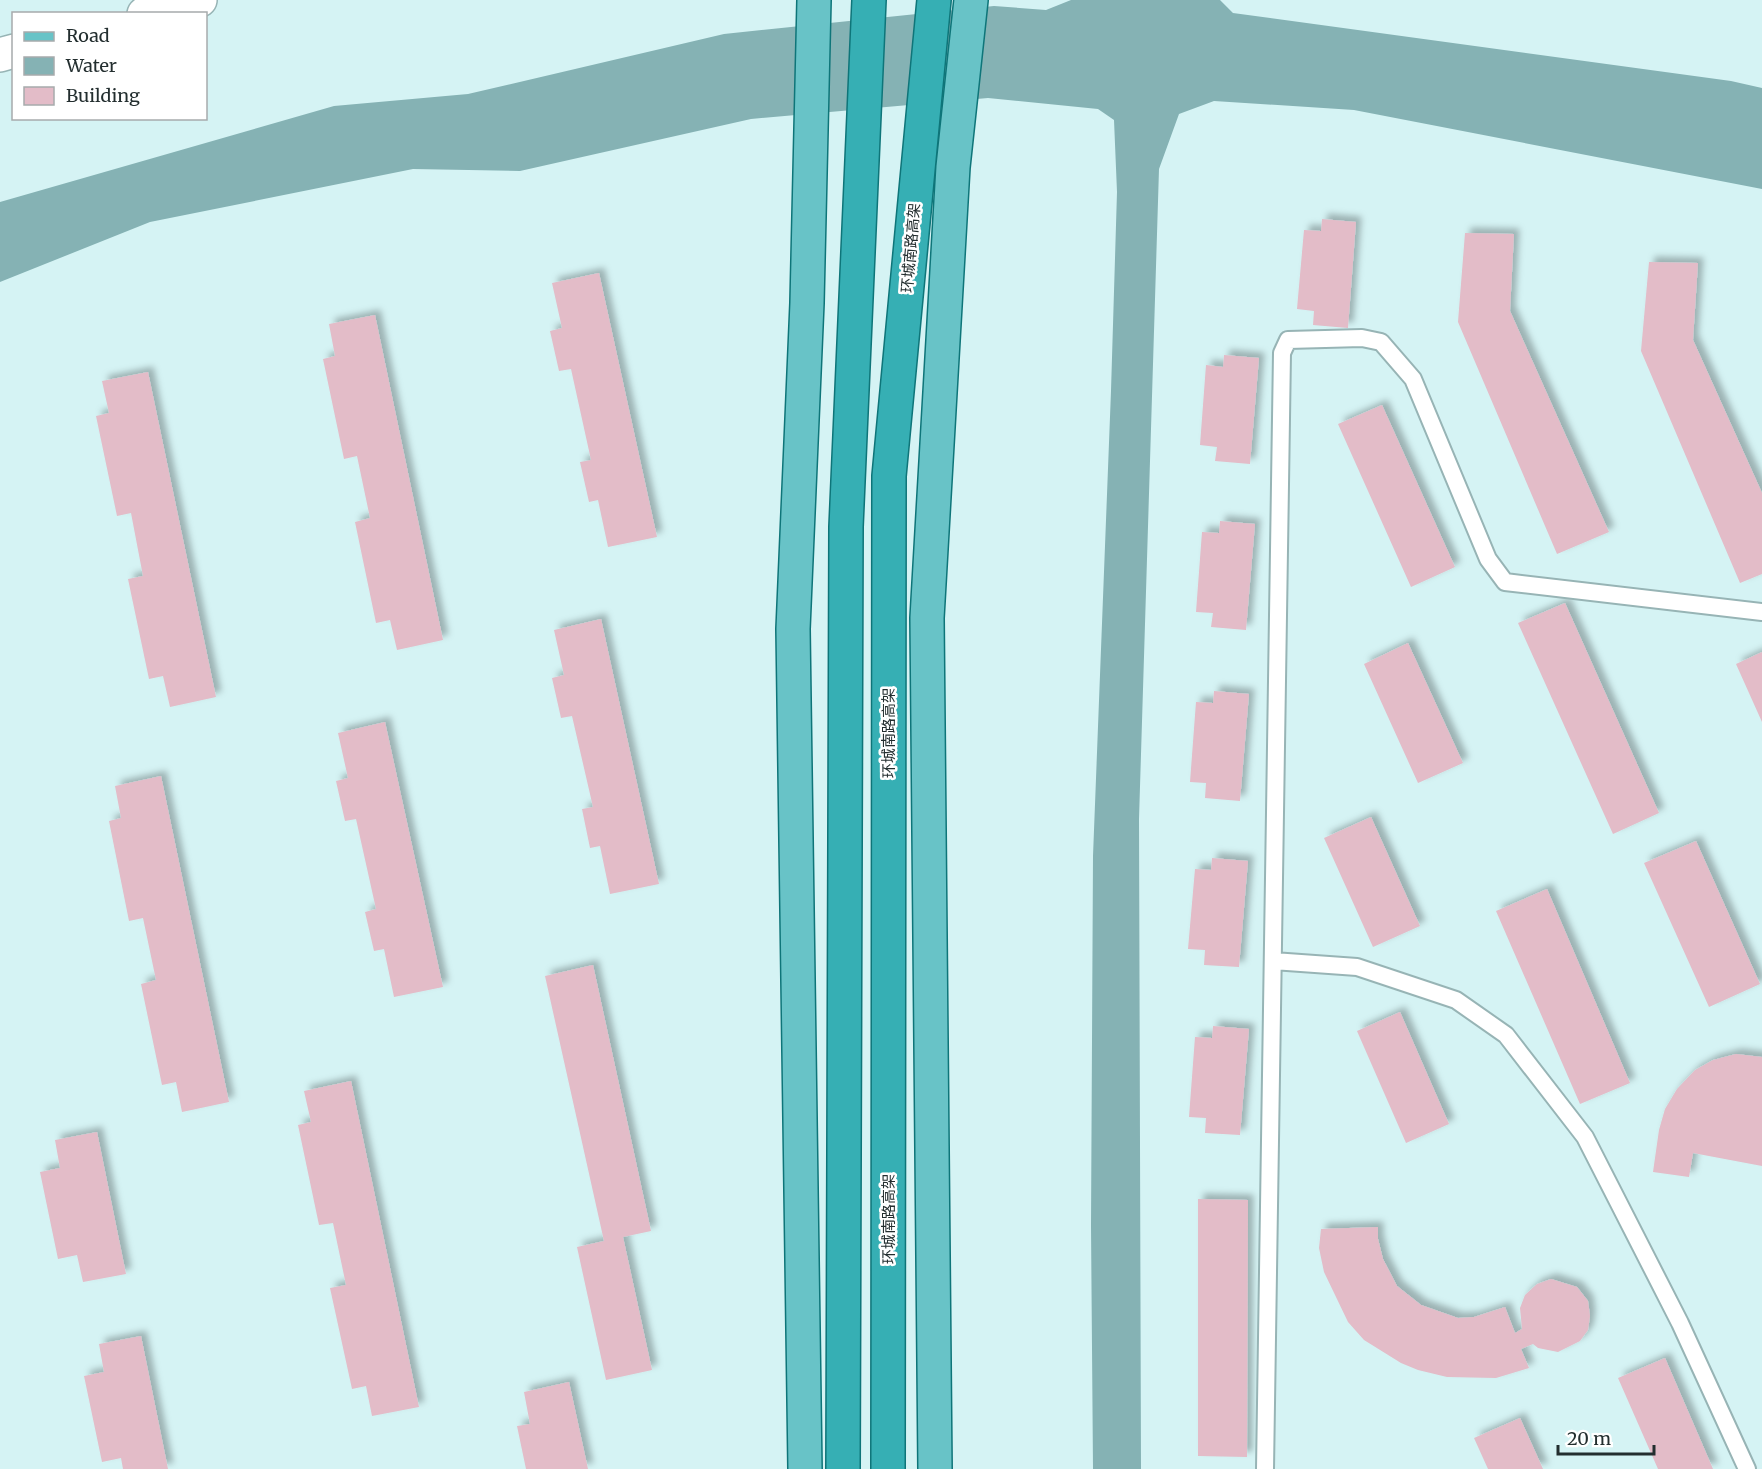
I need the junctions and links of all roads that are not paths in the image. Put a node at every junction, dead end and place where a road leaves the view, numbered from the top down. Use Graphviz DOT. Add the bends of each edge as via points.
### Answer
graph roads {
  1 [pos="200,0"];
  2 [pos="814,0"];
  3 [pos="869,0"];
  4 [pos="934,0"];
  5 [pos="971,0"];
  6 [pos="152,12"];
  7 [pos="1762,612"];
  8 [pos="1273,961"];
  9 [pos="805,1469"];
  10 [pos="843,1469"];
  11 [pos="888,1469"];
  12 [pos="935,1469"];
  13 [pos="1265,1469"];
  14 [pos="1747,1469"];
  1 -- 6 [label="main road"];
  2 -- 9 [label="main road" via="807,303 793,629"];
  3 -- 10 [label="highway" via="846,527"];
  4 -- 11 [label="highway, 环城南路高架" via="890,476"];
  5 -- 12 [label="main road" via="953,167 927,618"];
  7 -- 8 [label="lane" via="1505,582 1488,560 1413,379 1381,342 1362,338 1288,340 1282,352"];
  8 -- 13 [label="lane"];
  8 -- 14 [label="lane" via="1357,967 1456,1000 1506,1035 1585,1137 1680,1323"];
}
